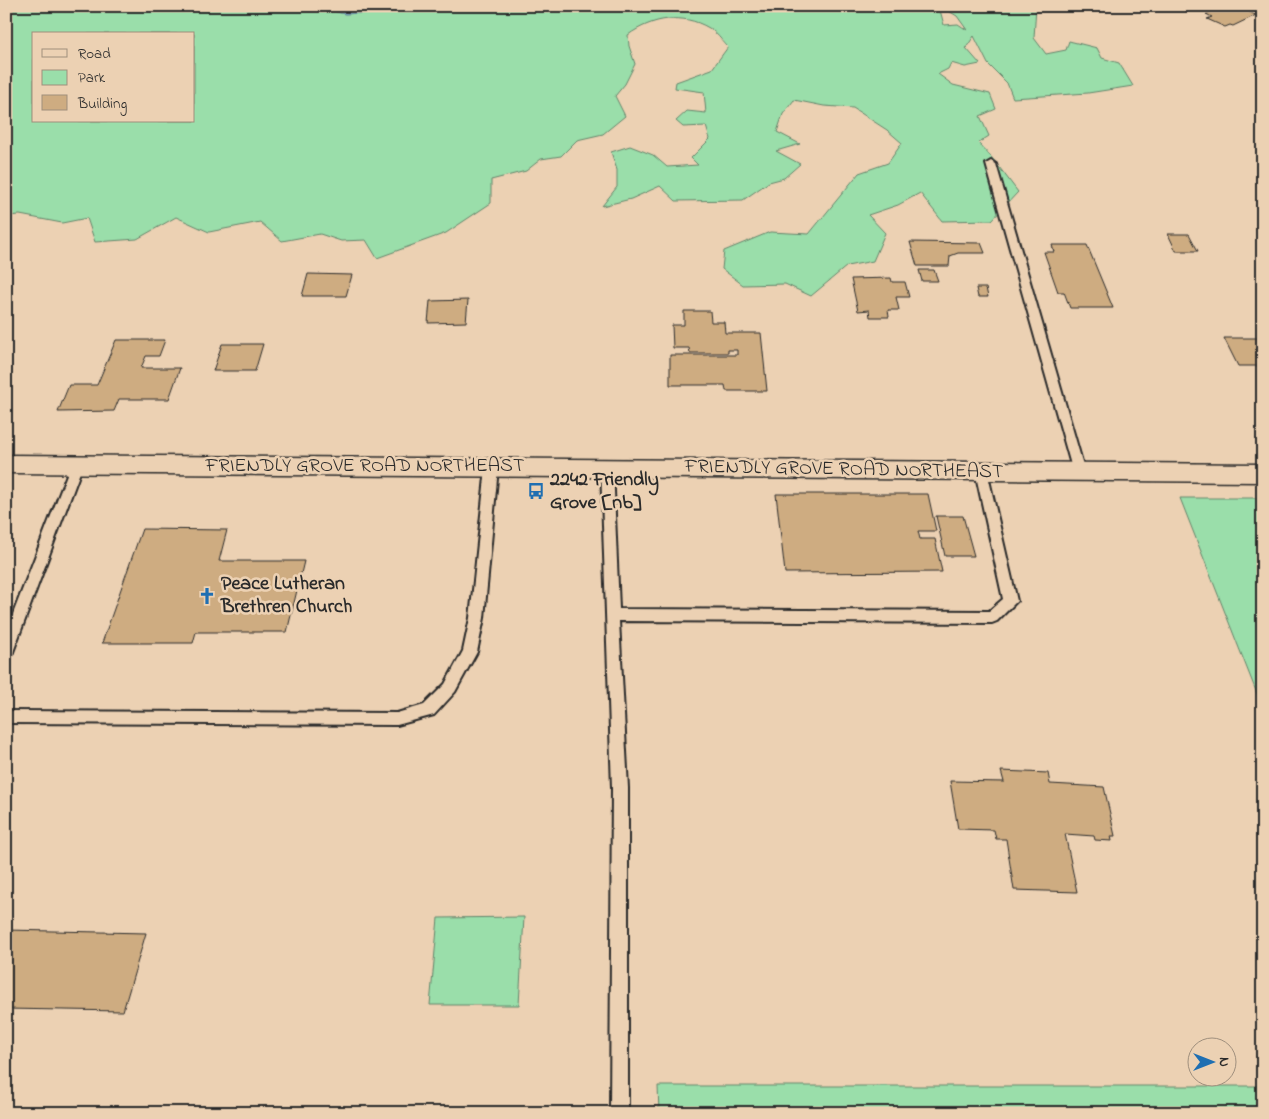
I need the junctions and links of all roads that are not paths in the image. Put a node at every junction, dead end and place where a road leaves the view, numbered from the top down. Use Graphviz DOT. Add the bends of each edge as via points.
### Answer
graph roads {
  1 [pos="991,164"];
  2 [pos="6,464"];
  3 [pos="77,464"];
  4 [pos="607,467"];
  5 [pos="492,468"];
  6 [pos="981,471"];
  7 [pos="1079,472"];
  8 [pos="1263,473"];
  9 [pos="612,615"];
  10 [pos="6,652"];
  11 [pos="6,717"];
  12 [pos="619,1113"];
  1 -- 7 [label="lane"];
  2 -- 3 [label="street, FRIENDLY GROVE ROAD NORTHEAST"];
  3 -- 5 [label="street, FRIENDLY GROVE ROAD NORTHEAST"];
  3 -- 10 [label="lane"];
  4 -- 5 [label="street, FRIENDLY GROVE ROAD NORTHEAST"];
  4 -- 6 [label="street, FRIENDLY GROVE ROAD NORTHEAST"];
  4 -- 9 [label="lane"];
  5 -- 11 [label="lane" via="470,652 450,688 429,710 398,719"];
  6 -- 7 [label="street, FRIENDLY GROVE ROAD NORTHEAST"];
  6 -- 9 [label="lane" via="1010,601 992,617"];
  7 -- 8 [label="street, FRIENDLY GROVE ROAD NORTHEAST"];
  9 -- 12 [label="lane" via="620,788"];
}
